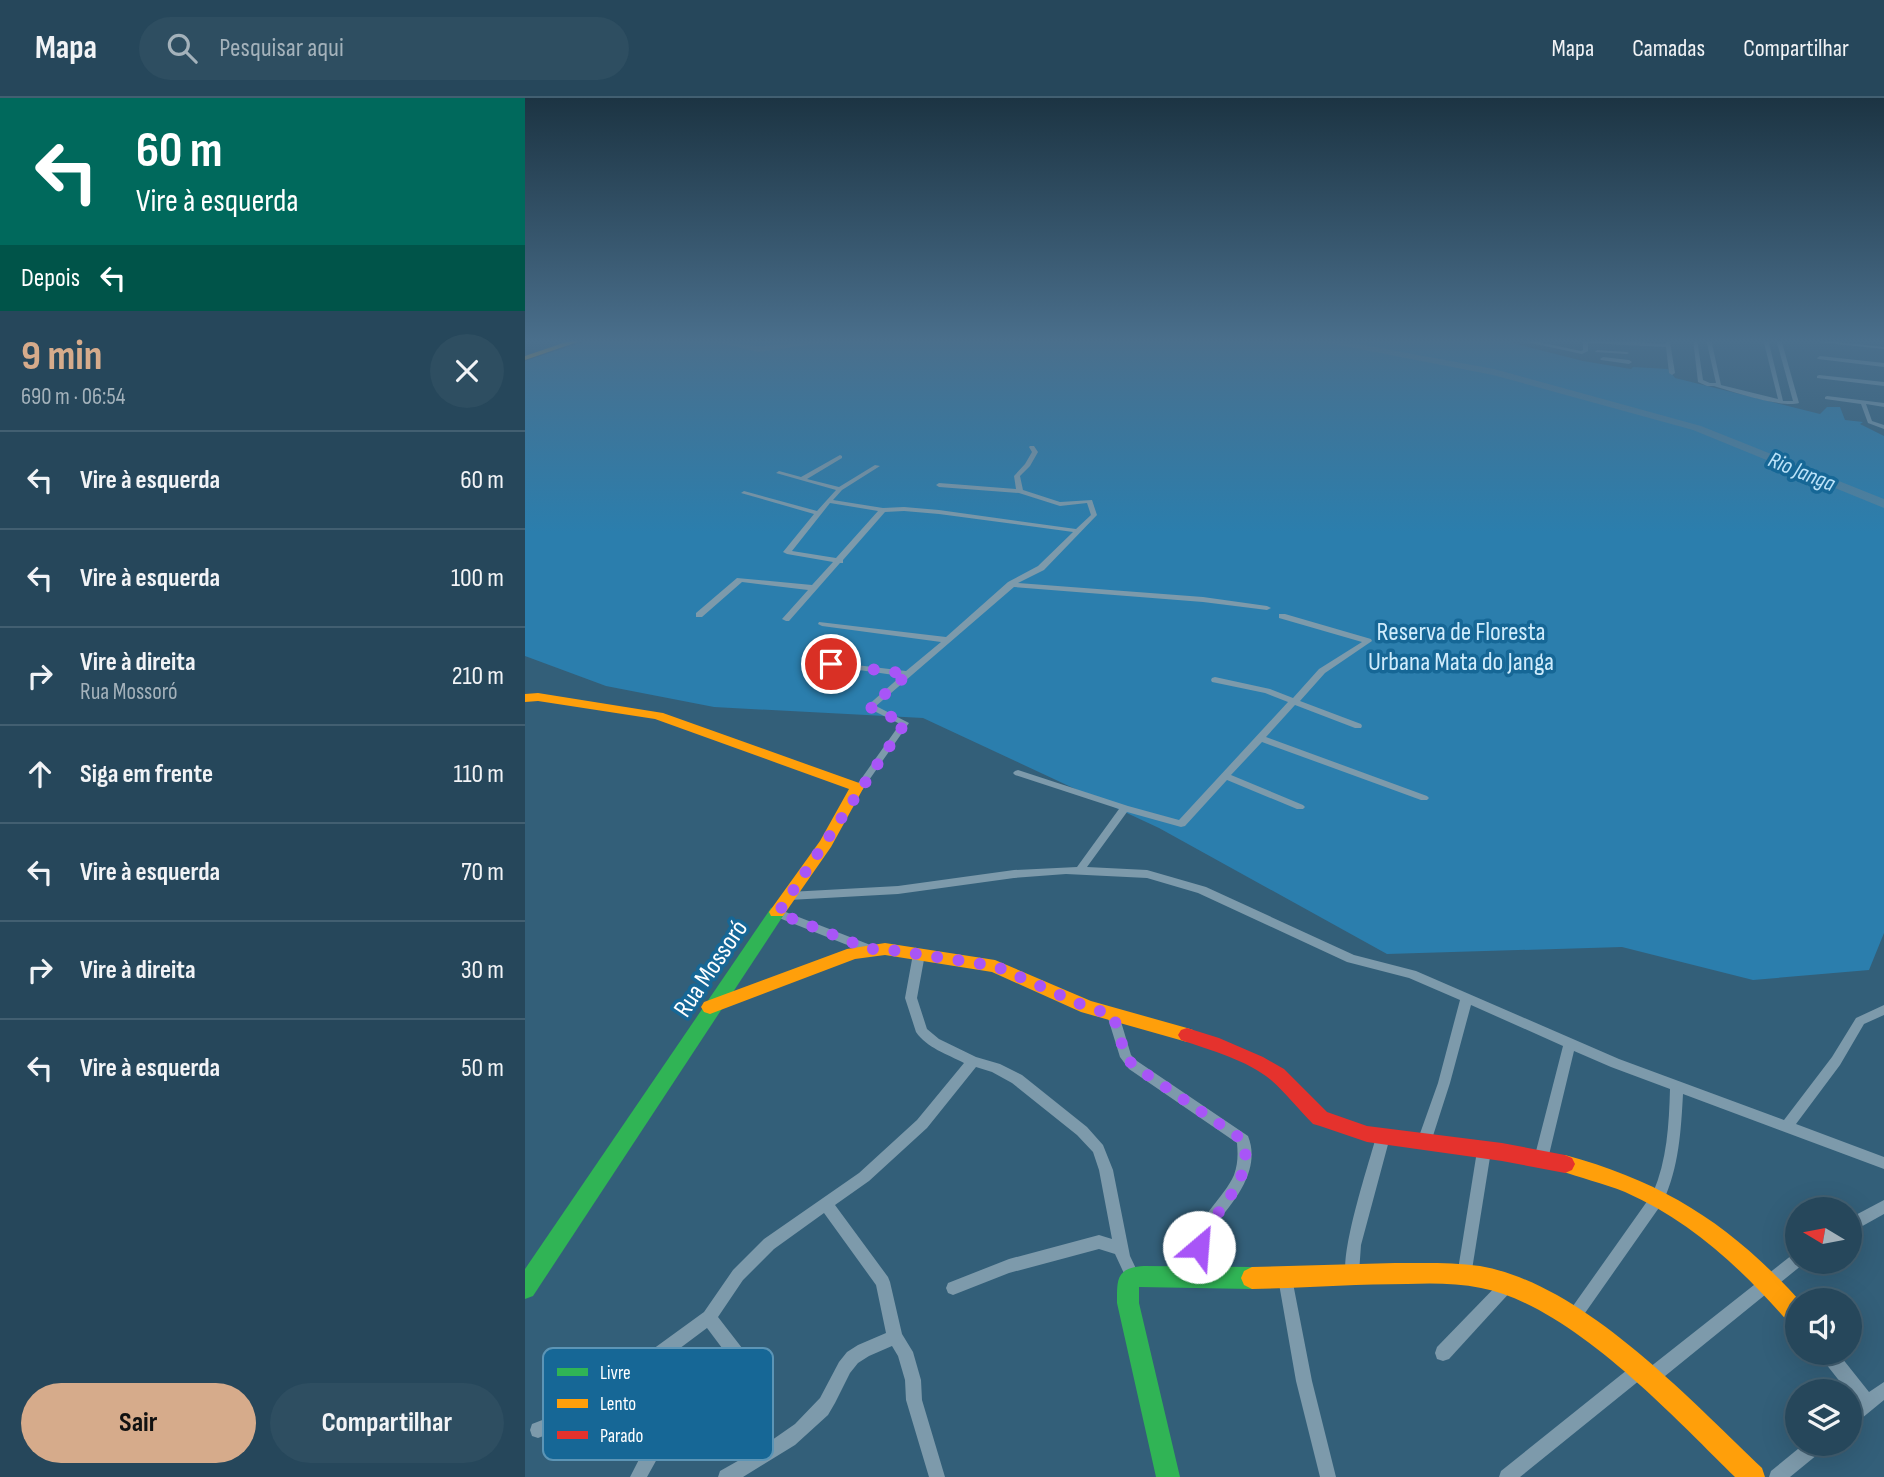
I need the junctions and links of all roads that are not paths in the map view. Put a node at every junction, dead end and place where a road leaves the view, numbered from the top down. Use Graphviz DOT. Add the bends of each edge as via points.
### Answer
graph roads {
  1 [pos="1863,403"];
  2 [pos="1884,427"];
  3 [pos="1032,447"];
  4 [pos="840,457"];
  5 [pos="877,466"];
  6 [pos="779,473"];
  7 [pos="802,479"];
  8 [pos="939,485"];
  9 [pos="840,489"];
  10 [pos="1020,491"];
  11 [pos="744,493"];
  12 [pos="828,501"];
  13 [pos="883,510"];
  14 [pos="818,513"];
  15 [pos="1078,531"];
  16 [pos="840,561"];
  17 [pos="1011,584"];
  18 [pos="815,589"];
  19 [pos="1267,608"];
  20 [pos="699,615"];
  21 [pos="1282,616"];
  22 [pos="786,619"];
  23 [pos="822,624"];
  24 [pos="947,640"];
  25 [pos="831,664"];
  26 [pos="908,674"];
  27 [pos="1215,680"];
  28 [pos="525,698"];
  29 [pos="1295,701"];
  30 [pos="1357,726"];
  31 [pos="1261,738"];
  32 [pos="1018,773"];
  33 [pos="1225,776"];
  34 [pos="857,791"];
  35 [pos="1424,798"];
  36 [pos="1300,807"];
  37 [pos="1125,808"];
  38 [pos="1080,870"];
  39 [pos="789,896"];
  40 [pos="778,913"];
  41 [pos="869,949"];
  42 [pos="919,954"];
  43 [pos="1467,997"];
  44 [pos="711,1007"];
  45 [pos="1884,1010"];
  46 [pos="1113,1015"];
  47 [pos="1570,1042"];
  48 [pos="973,1061"];
  49 [pos="1677,1086"];
  50 [pos="1787,1126"];
  51 [pos="1383,1137"];
  52 [pos="1425,1142"];
  53 [pos="1484,1151"];
  54 [pos="1541,1159"];
  55 [pos="1884,1163"];
  56 [pos="1658,1197"];
  57 [pos="827,1206"];
  58 [pos="1884,1206"];
  59 [pos="1862,1219"];
  60 [pos="1121,1249"];
  61 [pos="1785,1269"];
  62 [pos="1352,1273"];
  63 [pos="1464,1276"];
  64 [pos="1133,1277"];
  65 [pos="1221,1277"];
  66 [pos="1285,1278"];
  67 [pos="1769,1280"];
  68 [pos="1508,1284"];
  69 [pos="525,1288"];
  70 [pos="953,1288"];
  71 [pos="1785,1300"];
  72 [pos="709,1317"];
  73 [pos="1573,1318"];
  74 [pos="895,1337"];
  75 [pos="667,1348"];
  76 [pos="732,1348"];
  77 [pos="1443,1353"];
  78 [pos="1838,1365"];
  79 [pos="1643,1376"];
  80 [pos="1884,1390"];
  81 [pos="1867,1402"];
  82 [pos="1862,1406"];
  83 [pos="543,1429"];
  84 [pos="538,1430"];
  85 [pos="773,1450"];
  86 [pos="1802,1456"];
  87 [pos="647,1460"];
  88 [pos="759,1460"];
  89 [pos="638,1477"];
  90 [pos="726,1477"];
  91 [pos="937,1477"];
  92 [pos="1168,1477"];
  93 [pos="1328,1477"];
  94 [pos="1507,1477"];
  95 [pos="1753,1477"];
  96 [pos="1777,1477"];
  1 -- 2 [label="street" via="1870,422"];
  3 -- 10 [label="street" via="1035,452 1017,476"];
  4 -- 7 [label="street"];
  5 -- 9 [label="street"];
  6 -- 7 [label="street"];
  7 -- 9 [label="street"];
  8 -- 10 [label="street"];
  9 -- 12 [label="street"];
  10 -- 15 [label="street" via="1060,504 1090,501 1094,515"];
  11 -- 14 [label="street"];
  12 -- 13 [label="street"];
  12 -- 14 [label="street"];
  13 -- 15 [label="street" via="939,512"];
  13 -- 16 [label="street"];
  14 -- 16 [label="street" via="786,552"];
  15 -- 17 [label="street" via="1041,568"];
  16 -- 18 [label="street"];
  17 -- 19 [label="street" via="1074,593 1176,595"];
  17 -- 24 [label="street"];
  18 -- 20 [label="street" via="740,580"];
  18 -- 22 [label="street"];
  21 -- 29 [label="street" via="1367,641 1322,671"];
  23 -- 24 [label="street"];
  24 -- 26 [label="street"];
  25 -- 26 [label="street"];
  26 -- 34 [label="street" via="870,707 905,723"];
  27 -- 29 [label="street"];
  28 -- 34 [label="street" via="658,716 849,783"];
  29 -- 30 [label="street"];
  29 -- 31 [label="street"];
  31 -- 33 [label="street"];
  31 -- 35 [label="street"];
  32 -- 37 [label="street"];
  33 -- 36 [label="street"];
  33 -- 37 [label="street" via="1181,824"];
  34 -- 39 [label="street, Rua Mossoró"];
  37 -- 38 [label="street"];
  38 -- 39 [label="street" via="898,890"];
  38 -- 43 [label="street" via="1147,874 1175,881 1351,959 1412,974"];
  39 -- 40 [label="street, Rua Mossoró"];
  40 -- 41 [label="street"];
  40 -- 44 [label="street, Rua Mossoró"];
  41 -- 42 [label="street"];
  41 -- 44 [label="street"];
  42 -- 46 [label="street" via="995,966"];
  42 -- 48 [label="street" via="911,998 922,1032"];
  43 -- 47 [label="street"];
  43 -- 52 [label="street"];
  44 -- 69 [label="street, Rua Mossoró"];
  45 -- 50 [label="street" via="1860,1021"];
  46 -- 51 [label="street" via="1237,1053 1277,1074 1320,1118"];
  46 -- 65 [label="street" via="1126,1057 1133,1065 1243,1140 1247,1165 1199,1247 1203,1262"];
  47 -- 49 [label="street"];
  47 -- 54 [label="street"];
  48 -- 57 [label="street" via="922,1124"];
  48 -- 60 [label="street" via="1017,1079 1098,1149"];
  49 -- 50 [label="street"];
  49 -- 56 [label="street" via="1674,1143"];
  50 -- 55 [label="street"];
  51 -- 52 [label="street"];
  51 -- 62 [label="street" via="1354,1245"];
  52 -- 53 [label="street"];
  53 -- 54 [label="street"];
  53 -- 63 [label="street"];
  54 -- 56 [label="street" via="1597,1172"];
  56 -- 67 [label="street" via="1705,1226"];
  56 -- 73 [label="street"];
  57 -- 72 [label="street" via="769,1244 738,1275"];
  57 -- 74 [label="street" via="883,1282"];
  58 -- 59 [label="street"];
  60 -- 64 [label="street"];
  60 -- 70 [label="street" via="1100,1242 1009,1266"];
  61 -- 67 [label="street"];
  62 -- 63 [label="street"];
  62 -- 66 [label="street"];
  63 -- 68 [label="street"];
  64 -- 65 [label="street"];
  64 -- 92 [label="street" via="1128,1282 1128,1303"];
  65 -- 66 [label="street"];
  66 -- 93 [label="street"];
  67 -- 71 [label="street"];
  67 -- 79 [label="street"];
  68 -- 73 [label="street"];
  68 -- 77 [label="street"];
  72 -- 75 [label="street"];
  72 -- 76 [label="street"];
  73 -- 79 [label="street"];
  74 -- 85 [label="street" via="847,1363 823,1408"];
  74 -- 91 [label="street" via="905,1352"];
  78 -- 81 [label="street"];
  79 -- 94 [label="street"];
  79 -- 95 [label="street"];
  80 -- 81 [label="street"];
  81 -- 82 [label="street"];
  83 -- 84 [label="street"];
  86 -- 96 [label="street"];
  87 -- 89 [label="street"];
  88 -- 90 [label="street"];
}
